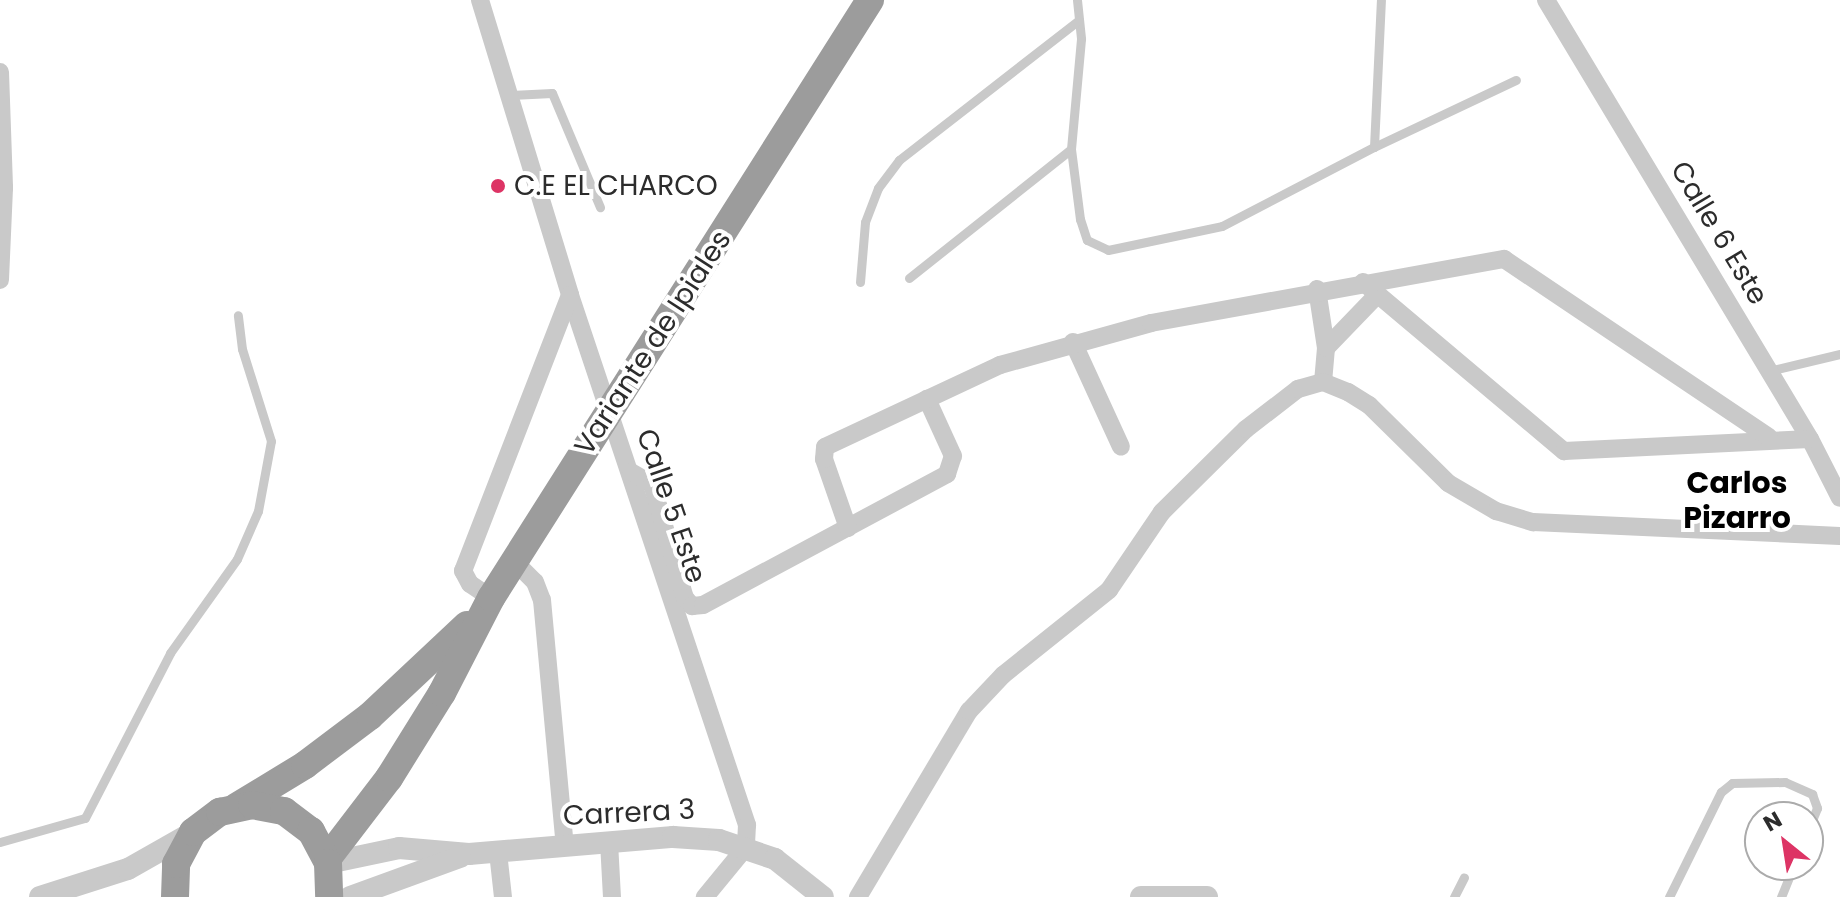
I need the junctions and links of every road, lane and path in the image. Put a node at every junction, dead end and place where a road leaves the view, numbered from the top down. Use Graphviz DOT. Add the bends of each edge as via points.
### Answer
graph roads {
  1 [pos="870,0"];
  2 [pos="1077,0"];
  3 [pos="1381,0"];
  4 [pos="1546,0"];
  5 [pos="484,1"];
  6 [pos="1079,20"];
  7 [pos="0,72"];
  8 [pos="1516,80"];
  9 [pos="511,95"];
  10 [pos="1374,147"];
  11 [pos="1071,149"];
  12 [pos="2,188"];
  13 [pos="600,207"];
  14 [pos="909,278"];
  15 [pos="0,280"];
  16 [pos="860,282"];
  17 [pos="1370,288"];
  18 [pos="1317,289"];
  19 [pos="570,295"];
  20 [pos="238,315"];
  21 [pos="1073,342"];
  22 [pos="1326,348"];
  23 [pos="1840,354"];
  24 [pos="1769,371"];
  25 [pos="1323,382"];
  26 [pos="927,399"];
  27 [pos="609,411"];
  28 [pos="1769,437"];
  29 [pos="1810,439"];
  30 [pos="1121,447"];
  31 [pos="631,472"];
  32 [pos="1840,498"];
  33 [pos="848,528"];
  34 [pos="1840,536"];
  35 [pos="515,562"];
  36 [pos="489,601"];
  37 [pos="1814,801"];
  38 [pos="236,807"];
  39 [pos="193,832"];
  40 [pos="0,842"];
  41 [pos="609,842"];
  42 [pos="565,846"];
  43 [pos="746,847"];
  44 [pos="498,852"];
  45 [pos="469,854"];
  46 [pos="328,861"];
  47 [pos="1464,877"];
  48 [pos="390,890"];
  49 [pos="40,897"];
  50 [pos="175,897"];
  51 [pos="329,897"];
  52 [pos="350,897"];
  53 [pos="503,897"];
  54 [pos="612,897"];
  55 [pos="705,897"];
  56 [pos="823,897"];
  57 [pos="858,897"];
  58 [pos="1141,897"];
  59 [pos="1207,897"];
  60 [pos="1454,897"];
  61 [pos="1669,897"];
  1 -- 27 [label="highway, Variante de Ipiales"];
  2 -- 6 [label="lane"];
  3 -- 10 [label="lane"];
  4 -- 24 [label="street, Calle 6 Este"];
  5 -- 9 [label="street, Calle 5 Este"];
  6 -- 11 [label="lane"];
  6 -- 16 [label="lane" via="899,160 878,188 865,222"];
  7 -- 12 [label="street"];
  8 -- 10 [label="lane"];
  9 -- 13 [label="lane" via="552,93"];
  9 -- 19 [label="street, Calle 5 Este"];
  10 -- 11 [label="lane" via="1222,226 1108,250 1087,240"];
  11 -- 14 [label="lane"];
  12 -- 15 [label="street"];
  17 -- 18 [label="street"];
  17 -- 22 [label="street"];
  17 -- 28 [label="street" via="1504,259"];
  17 -- 28 [label="street" via="1564,451 1580,454"];
  18 -- 21 [label="street"];
  18 -- 22 [label="street"];
  19 -- 27 [label="street, Calle 5 Este"];
  19 -- 36 [label="street" via="463,571"];
  20 -- 40 [label="lane" via="242,349 271,441 258,511 237,559 170,653 85,818"];
  21 -- 26 [label="street" via="1000,365"];
  21 -- 30 [label="street"];
  22 -- 25 [label="street"];
  23 -- 24 [label="lane"];
  24 -- 29 [label="street, Calle 6 Este"];
  25 -- 34 [label="street" via="1369,405 1448,483 1496,511 1564,525"];
  25 -- 57 [label="street" via="1298,389 1246,429 1162,512 1109,590 1003,675 969,711"];
  26 -- 33 [label="street" via="953,456 947,474"];
  26 -- 33 [label="street" via="825,447 824,459"];
  27 -- 31 [label="street, Calle 5 Este"];
  27 -- 35 [label="highway, Variante de Ipiales"];
  28 -- 29 [label="street"];
  29 -- 32 [label="street, Calle 6 Este"];
  31 -- 33 [label="street" via="648,478 655,490 685,598 692,606"];
  31 -- 43 [label="street, Calle 5 Este" via="747,825"];
  35 -- 36 [label="highway, Variante de Ipiales"];
  35 -- 42 [label="street" via="535,582 542,600"];
  36 -- 38 [label="highway, Variante de Ipiales" via="370,716 305,765"];
  36 -- 46 [label="highway, Variante de Ipiales" via="442,693"];
  37 -- 61 [label="lane" via="1812,794 1785,782 1732,783 1721,792"];
  38 -- 39 [label="highway, Variante de Ipiales"];
  38 -- 46 [label="highway" via="284,811 311,831"];
  39 -- 49 [label="street" via="128,869"];
  39 -- 50 [label="highway" via="176,864"];
  41 -- 42 [label="street, Carrera 3"];
  41 -- 43 [label="street, Carrera 3" via="673,837"];
  41 -- 54 [label="street"];
  42 -- 44 [label="street, Carrera 3"];
  43 -- 55 [label="street"];
  43 -- 56 [label="street, Carrera 3" via="775,859"];
  44 -- 45 [label="street, Carrera 3"];
  44 -- 53 [label="street"];
  45 -- 46 [label="street, Carrera 3" via="399,848"];
  45 -- 48 [label="street, Carrera 3"];
  46 -- 51 [label="highway"];
  47 -- 60 [label="lane"];
  48 -- 52 [label="street, Carrera 3"];
  58 -- 59 [label="street"];
}
